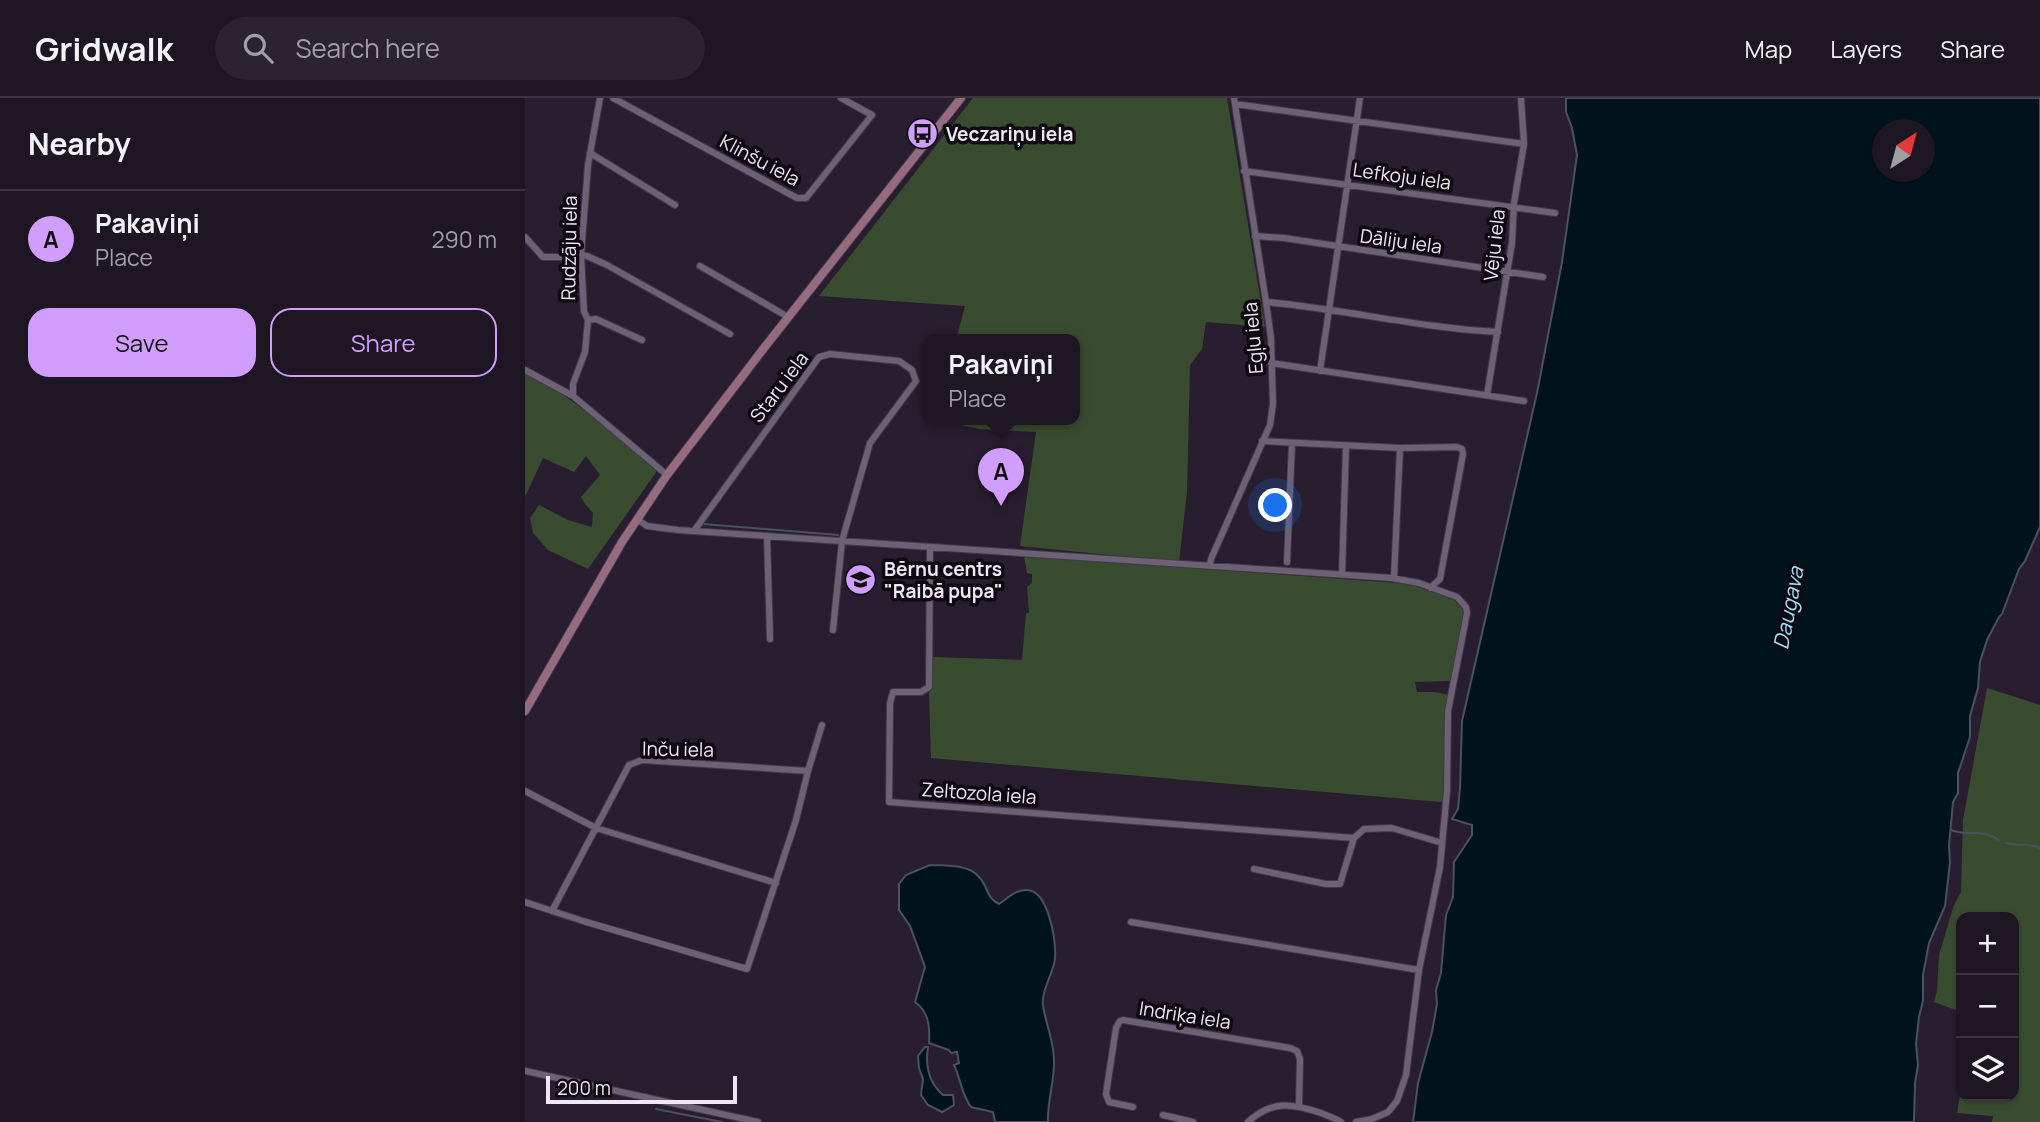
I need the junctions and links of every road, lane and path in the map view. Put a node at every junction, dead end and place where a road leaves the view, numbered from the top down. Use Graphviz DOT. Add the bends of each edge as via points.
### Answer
graph roads {
  1 [pos="600,98"];
  2 [pos="613,98"];
  3 [pos="841,98"];
  4 [pos="961,98"];
  5 [pos="1360,98"];
  6 [pos="1521,98"];
  7 [pos="1234,101"];
  8 [pos="1356,121"];
  9 [pos="1524,145"];
  10 [pos="590,153"];
  11 [pos="1244,171"];
  12 [pos="1347,184"];
  13 [pos="675,205"];
  14 [pos="1514,207"];
  15 [pos="1555,213"];
  16 [pos="1255,236"];
  17 [pos="525,237"];
  18 [pos="1338,248"];
  19 [pos="581,255"];
  20 [pos="700,265"];
  21 [pos="1507,272"];
  22 [pos="1543,277"];
  23 [pos="1266,302"];
  24 [pos="1328,309"];
  25 [pos="788,317"];
  26 [pos="588,320"];
  27 [pos="1498,332"];
  28 [pos="730,334"];
  29 [pos="642,340"];
  30 [pos="1271,363"];
  31 [pos="525,370"];
  32 [pos="1320,371"];
  33 [pos="1487,395"];
  34 [pos="573,396"];
  35 [pos="1524,401"];
  36 [pos="1262,441"];
  37 [pos="1292,443"];
  38 [pos="1346,446"];
  39 [pos="1400,448"];
  40 [pos="667,475"];
  41 [pos="636,519"];
  42 [pos="694,531"];
  43 [pos="767,536"];
  44 [pos="842,541"];
  45 [pos="930,547"];
  46 [pos="1287,562"];
  47 [pos="1210,565"];
  48 [pos="1342,575"];
  49 [pos="1394,578"];
  50 [pos="1430,588"];
  51 [pos="833,630"];
  52 [pos="770,639"];
  53 [pos="525,711"];
  54 [pos="822,725"];
  55 [pos="808,771"];
  56 [pos="525,791"];
  57 [pos="596,828"];
  58 [pos="1354,838"];
  59 [pos="1442,842"];
  60 [pos="1254,869"];
  61 [pos="776,883"];
  62 [pos="525,902"];
  63 [pos="552,911"];
  64 [pos="1131,922"];
  65 [pos="1419,970"];
  66 [pos="525,1071"];
  67 [pos="1299,1105"];
  68 [pos="1133,1107"];
  69 [pos="1163,1115"];
  70 [pos="755,1122"];
  71 [pos="1193,1122"];
  72 [pos="1248,1122"];
  73 [pos="1341,1122"];
  74 [pos="1356,1122"];
  1 -- 10 [label="street, Rudzāju iela"];
  2 -- 3 [label="street, Klinšu iela" via="803,199 872,115"];
  4 -- 25 [label="main road"];
  5 -- 8 [label="street"];
  6 -- 9 [label="street, Vēju iela"];
  7 -- 8 [label="street"];
  7 -- 11 [label="street, Egļu iela"];
  8 -- 9 [label="street"];
  8 -- 12 [label="street"];
  9 -- 14 [label="street, Vēju iela"];
  10 -- 13 [label="street"];
  10 -- 19 [label="street, Rudzāju iela"];
  11 -- 12 [label="street, Lefkoju iela"];
  11 -- 16 [label="street, Egļu iela"];
  12 -- 14 [label="street, Lefkoju iela"];
  12 -- 18 [label="street"];
  14 -- 15 [label="street, Lefkoju iela"];
  14 -- 21 [label="street, Vēju iela"];
  16 -- 18 [label="street, Dāliju iela"];
  16 -- 23 [label="street, Egļu iela"];
  17 -- 19 [label="street" via="543,257"];
  18 -- 21 [label="street, Dāliju iela"];
  18 -- 24 [label="street"];
  19 -- 26 [label="street, Rudzāju iela"];
  19 -- 28 [label="street" via="625,274"];
  20 -- 25 [label="street"];
  21 -- 22 [label="street, Dāliju iela"];
  21 -- 27 [label="street, Vēju iela"];
  23 -- 24 [label="street"];
  23 -- 30 [label="street, Egļu iela"];
  24 -- 27 [label="street"];
  24 -- 32 [label="street"];
  25 -- 40 [label="main road"];
  26 -- 29 [label="street" via="596,319"];
  26 -- 34 [label="street, Rudzāju iela"];
  27 -- 33 [label="street, Vēju iela"];
  30 -- 32 [label="street"];
  30 -- 36 [label="street, Egļu iela" via="1273,412"];
  31 -- 34 [label="street"];
  32 -- 33 [label="street"];
  33 -- 35 [label="street"];
  34 -- 40 [label="street"];
  36 -- 37 [label="street"];
  36 -- 47 [label="street, Egļu iela"];
  37 -- 38 [label="street"];
  37 -- 46 [label="street"];
  38 -- 39 [label="street"];
  38 -- 48 [label="street"];
  39 -- 49 [label="street"];
  39 -- 50 [label="street" via="1462,449 1440,579"];
  40 -- 41 [label="main road"];
  41 -- 42 [label="street" via="647,526"];
  41 -- 53 [label="main road"];
  42 -- 43 [label="street"];
  42 -- 44 [label="street, Staru iela" via="819,357 830,354 899,361 912,370 916,381 870,443"];
  43 -- 44 [label="street"];
  43 -- 52 [label="street"];
  44 -- 45 [label="street"];
  44 -- 51 [label="street"];
  45 -- 47 [label="street"];
  45 -- 58 [label="street, Zeltozola iela" via="929,687 921,692 893,692 889,802"];
  47 -- 48 [label="street"];
  48 -- 49 [label="street"];
  49 -- 50 [label="street"];
  50 -- 59 [label="street" via="1457,597 1466,607 1448,711"];
  54 -- 55 [label="street"];
  55 -- 57 [label="street, Inču iela" via="642,760 629,765"];
  55 -- 61 [label="street"];
  56 -- 57 [label="street"];
  57 -- 61 [label="street"];
  57 -- 63 [label="street, Inču iela"];
  58 -- 59 [label="street" via="1364,829 1392,828"];
  58 -- 60 [label="street" via="1340,884"];
  59 -- 65 [label="street"];
  61 -- 63 [label="street" via="747,969"];
  62 -- 63 [label="street"];
  64 -- 65 [label="street"];
  65 -- 74 [label="street" via="1402,1091 1388,1112"];
  66 -- 70 [label="street"];
  67 -- 68 [label="street, Indriķa iela" via="1297,1051 1123,1020 1116,1028 1106,1094 1109,1102"];
  67 -- 72 [label="street" via="1268,1108"];
  67 -- 73 [label="street"];
  69 -- 71 [label="street"];
}
